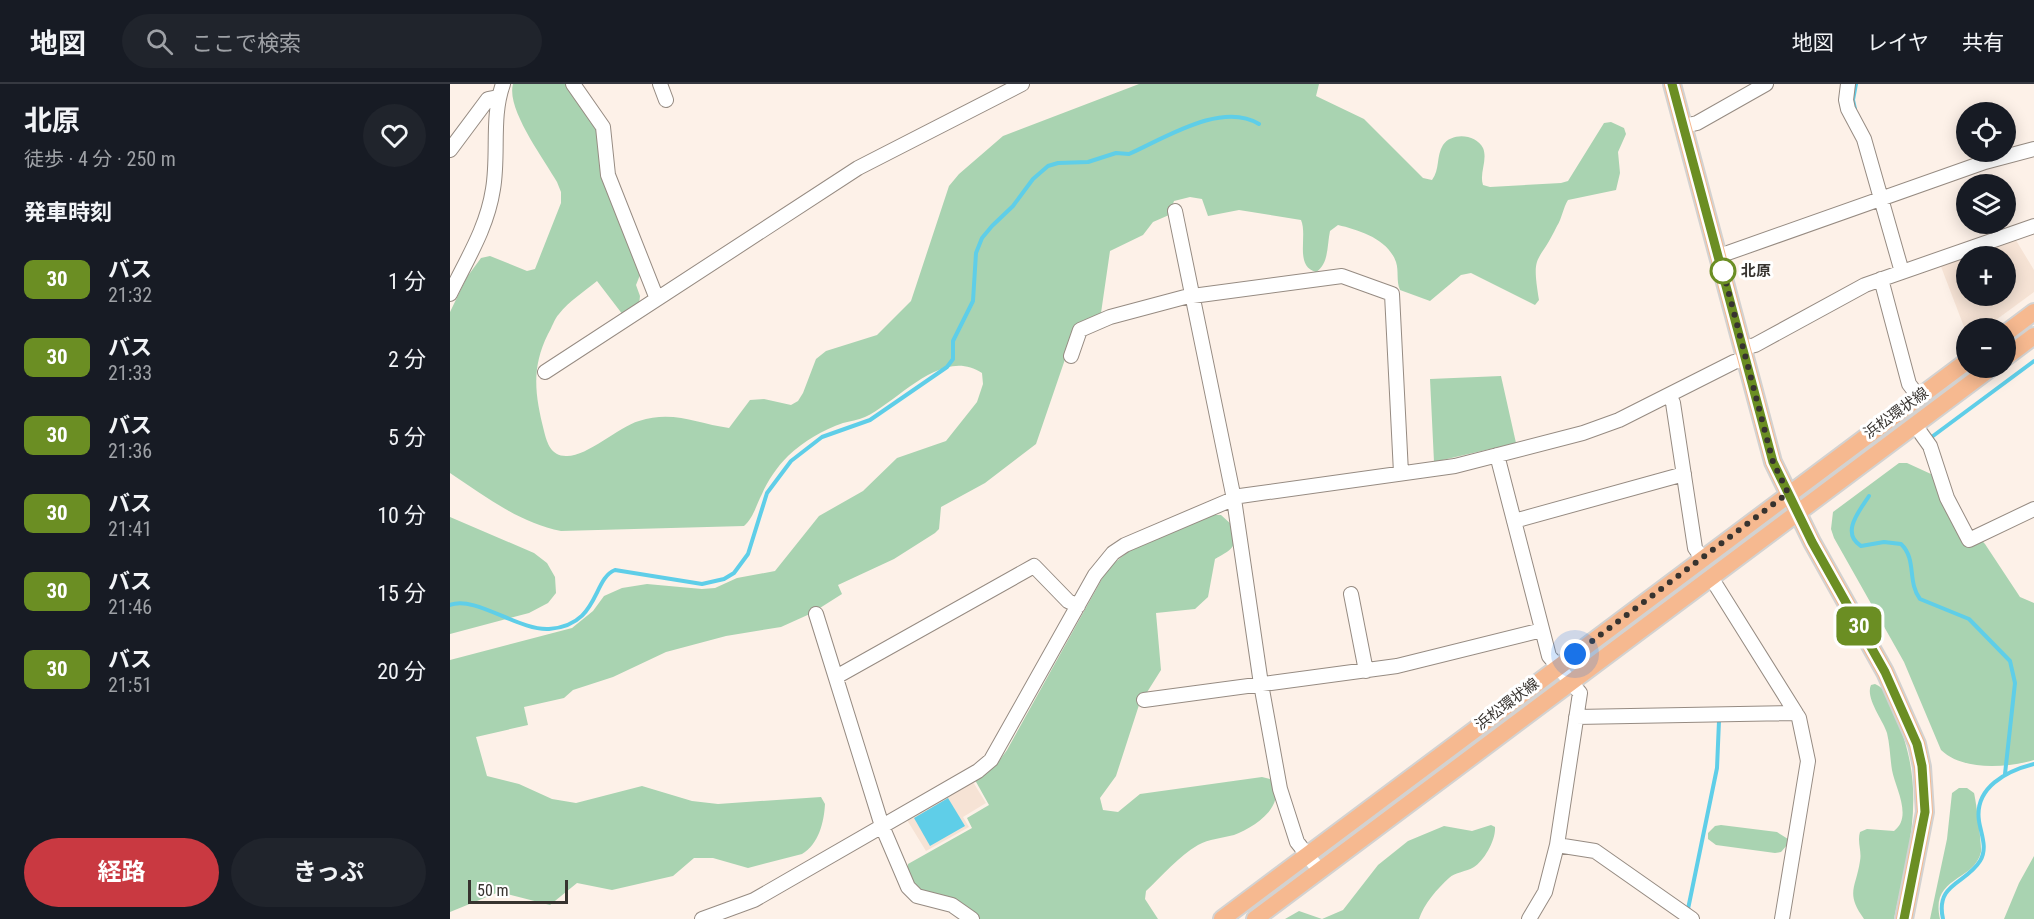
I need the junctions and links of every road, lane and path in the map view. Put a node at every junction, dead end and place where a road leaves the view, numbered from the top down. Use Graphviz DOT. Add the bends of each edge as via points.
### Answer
graph roads {
  1 [pos="573,84"];
  2 [pos="660,84"];
  3 [pos="1022,84"];
  4 [pos="1672,84"];
  5 [pos="1766,84"];
  6 [pos="1848,84"];
  7 [pos="501,91"];
  8 [pos="666,100"];
  9 [pos="1684,126"];
  10 [pos="2034,149"];
  11 [pos="450,150"];
  12 [pos="1881,198"];
  13 [pos="1175,211"];
  14 [pos="2034,226"];
  15 [pos="1719,256"];
  16 [pos="1902,272"];
  17 [pos="1881,279"];
  18 [pos="450,294"];
  19 [pos="1192,296"];
  20 [pos="657,299"];
  21 [pos="2034,312"];
  22 [pos="2016,326"];
  23 [pos="2034,336"];
  24 [pos="2016,350"];
  25 [pos="1744,353"];
  26 [pos="1071,356"];
  27 [pos="1956,369"];
  28 [pos="545,372"];
  29 [pos="1978,378"];
  30 [pos="1669,395"];
  31 [pos="1918,396"];
  32 [pos="1915,425"];
  33 [pos="1497,455"];
  34 [pos="1401,473"];
  35 [pos="1684,474"];
  36 [pos="1788,493"];
  37 [pos="1234,499"];
  38 [pos="2034,509"];
  39 [pos="1798,513"];
  40 [pos="1514,522"];
  41 [pos="1702,558"];
  42 [pos="1712,579"];
  43 [pos="1351,594"];
  44 [pos="1078,606"];
  45 [pos="816,614"];
  46 [pos="1542,630"];
  47 [pos="1558,666"];
  48 [pos="1365,670"];
  49 [pos="836,677"];
  50 [pos="1571,682"];
  51 [pos="1261,684"];
  52 [pos="1144,700"];
  53 [pos="1796,713"];
  54 [pos="1576,717"];
  55 [pos="882,826"];
  56 [pos="1557,845"];
  57 [pos="1307,855"];
  58 [pos="1319,870"];
  59 [pos="702,919"];
  60 [pos="972,919"];
  61 [pos="1222,919"];
  62 [pos="1255,919"];
  63 [pos="1528,919"];
  64 [pos="1692,919"];
  65 [pos="1782,919"];
  66 [pos="1904,919"];
  1 -- 20 [label="street" via="603,126 608,175"];
  2 -- 8 [label="street"];
  3 -- 20 [label="street" via="858,168"];
  4 -- 9 [label="main road"];
  5 -- 9 [label="street" via="1697,123"];
  6 -- 12 [label="street" via="1848,109 1863,134"];
  7 -- 11 [label="street" via="488,99"];
  7 -- 18 [label="street" via="489,210 476,247"];
  9 -- 15 [label="main road"];
  10 -- 12 [label="street"];
  12 -- 15 [label="street"];
  12 -- 16 [label="street"];
  13 -- 19 [label="street"];
  14 -- 16 [label="street"];
  15 -- 25 [label="main road"];
  16 -- 17 [label="street"];
  17 -- 25 [label="street"];
  17 -- 31 [label="street" via="1909,384"];
  19 -- 26 [label="street" via="1110,317 1080,330"];
  19 -- 34 [label="street" via="1342,276 1392,294"];
  19 -- 37 [label="street"];
  20 -- 28 [label="street"];
  21 -- 22 [label="main road"];
  23 -- 24 [label="main road"];
  25 -- 30 [label="street"];
  25 -- 36 [label="main road" via="1773,462"];
  27 -- 31 [label="main road, 浜松環状線"];
  29 -- 32 [label="main road, 浜松環状線"];
  30 -- 33 [label="street" via="1602,427"];
  30 -- 35 [label="street"];
  31 -- 36 [label="main road, 浜松環状線"];
  32 -- 38 [label="street" via="1930,446 1947,498 1969,540"];
  32 -- 39 [label="main road, 浜松環状線"];
  33 -- 34 [label="street" via="1455,466"];
  33 -- 40 [label="street"];
  34 -- 37 [label="street"];
  35 -- 40 [label="street"];
  35 -- 41 [label="street" via="1695,548"];
  36 -- 39 [label="main road"];
  36 -- 41 [label="main road, 浜松環状線"];
  37 -- 44 [label="street" via="1125,545 1103,564"];
  37 -- 51 [label="street"];
  39 -- 42 [label="main road, 浜松環状線"];
  39 -- 66 [label="main road" via="1885,672 1917,744 1925,812"];
  40 -- 46 [label="street"];
  41 -- 47 [label="main road, 浜松環状線"];
  42 -- 50 [label="main road, 浜松環状線"];
  42 -- 53 [label="street"];
  43 -- 48 [label="street"];
  44 -- 49 [label="street" via="1068,601 1034,566"];
  44 -- 55 [label="street" via="991,760"];
  45 -- 49 [label="street"];
  46 -- 47 [label="street" via="1549,656"];
  46 -- 48 [label="street" via="1397,666"];
  47 -- 50 [label="street"];
  47 -- 57 [label="main road, 浜松環状線"];
  48 -- 51 [label="street"];
  49 -- 55 [label="street"];
  50 -- 54 [label="street" via="1580,693"];
  50 -- 58 [label="main road, 浜松環状線"];
  51 -- 52 [label="street"];
  51 -- 57 [label="street" via="1281,789 1297,842"];
  53 -- 54 [label="street"];
  53 -- 65 [label="street" via="1808,762"];
  54 -- 56 [label="street"];
  55 -- 59 [label="street" via="754,900"];
  55 -- 60 [label="street" via="912,892 952,905"];
  56 -- 63 [label="street" via="1545,892"];
  56 -- 64 [label="street" via="1595,850"];
  57 -- 58 [label="street"];
  57 -- 61 [label="main road, 浜松環状線"];
  58 -- 62 [label="main road, 浜松環状線"];
}
